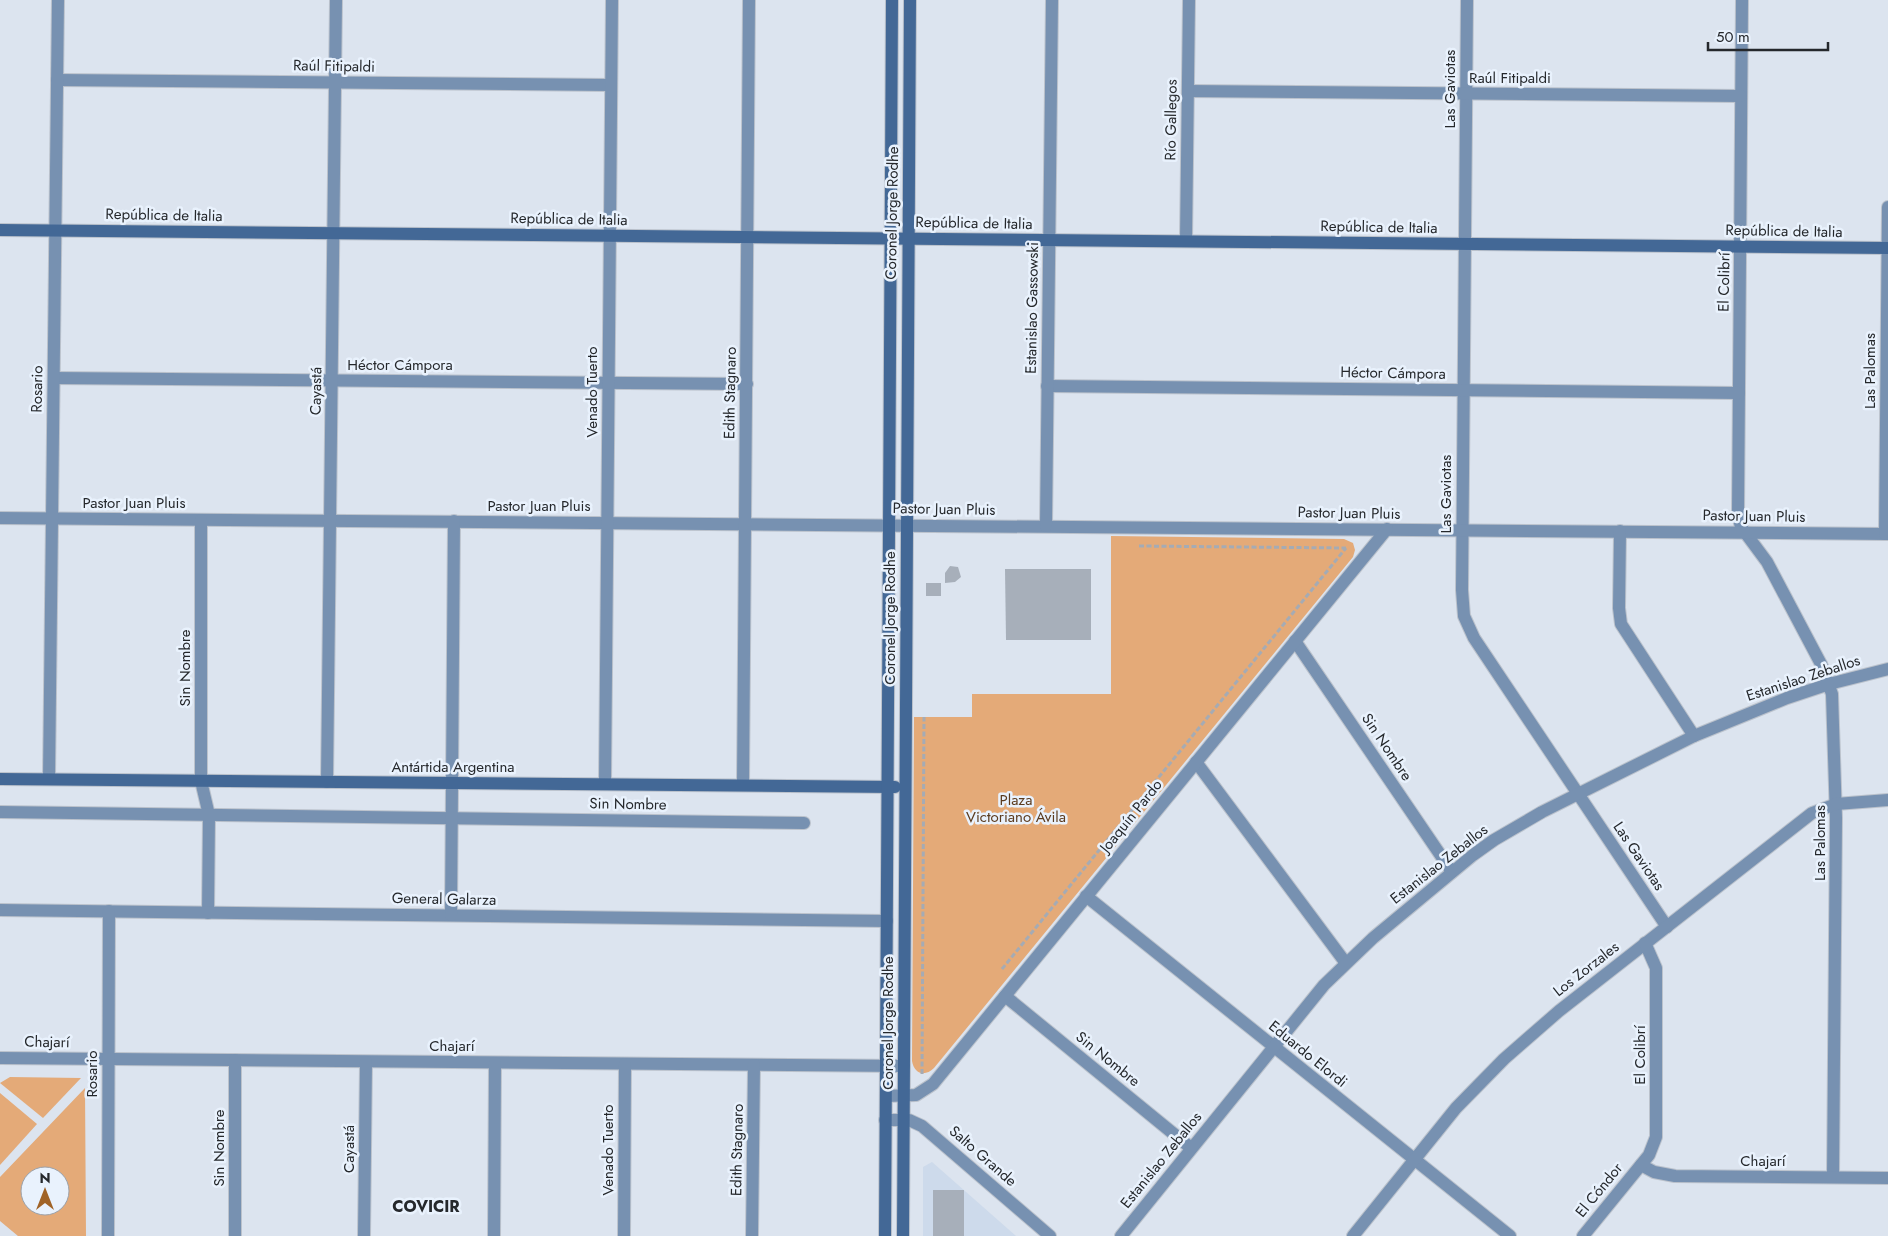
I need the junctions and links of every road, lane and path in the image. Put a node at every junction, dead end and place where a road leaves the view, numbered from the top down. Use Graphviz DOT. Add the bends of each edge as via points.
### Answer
graph roads {
  1 [pos="58,0"];
  2 [pos="336,0"];
  3 [pos="612,0"];
  4 [pos="749,0"];
  5 [pos="892,0"];
  6 [pos="910,0"];
  7 [pos="1052,0"];
  8 [pos="1189,0"];
  9 [pos="1467,0"];
  10 [pos="1742,0"];
  11 [pos="57,80"];
  12 [pos="335,82"];
  13 [pos="611,85"];
  14 [pos="1188,92"];
  15 [pos="1466,94"];
  16 [pos="1741,96"];
  17 [pos="1888,208"];
  18 [pos="0,230"];
  19 [pos="55,230"];
  20 [pos="334,233"];
  21 [pos="610,236"];
  22 [pos="748,237"];
  23 [pos="891,238"];
  24 [pos="908,238"];
  25 [pos="1049,240"];
  26 [pos="1186,241"];
  27 [pos="1464,244"];
  28 [pos="1740,246"];
  29 [pos="1888,248"];
  30 [pos="54,378"];
  31 [pos="332,381"];
  32 [pos="608,383"];
  33 [pos="747,384"];
  34 [pos="1048,386"];
  35 [pos="1463,390"];
  36 [pos="1739,392"];
  37 [pos="0,518"];
  38 [pos="52,518"];
  39 [pos="201,520"];
  40 [pos="330,521"];
  41 [pos="454,522"];
  42 [pos="608,522"];
  43 [pos="745,524"];
  44 [pos="889,525"];
  45 [pos="906,525"];
  46 [pos="1046,526"];
  47 [pos="1387,529"];
  48 [pos="1462,530"];
  49 [pos="1620,531"];
  50 [pos="1744,533"];
  51 [pos="1887,534"];
  52 [pos="1139,546"];
  53 [pos="1295,641"];
  54 [pos="1888,669"];
  55 [pos="1830,684"];
  56 [pos="924,717"];
  57 [pos="1694,736"];
  58 [pos="1196,762"];
  59 [pos="0,778"];
  60 [pos="49,779"];
  61 [pos="201,781"];
  62 [pos="327,782"];
  63 [pos="451,783"];
  64 [pos="605,784"];
  65 [pos="743,785"];
  66 [pos="888,786"];
  67 [pos="905,787"];
  68 [pos="1578,794"];
  69 [pos="1888,800"];
  70 [pos="1836,804"];
  71 [pos="0,812"];
  72 [pos="208,815"];
  73 [pos="451,818"];
  74 [pos="804,822"];
  75 [pos="1452,872"];
  76 [pos="1086,896"];
  77 [pos="0,910"];
  78 [pos="109,911"];
  79 [pos="208,913"];
  80 [pos="452,915"];
  81 [pos="887,921"];
  82 [pos="1667,926"];
  83 [pos="1645,943"];
  84 [pos="1345,962"];
  85 [pos="1002,969"];
  86 [pos="1005,996"];
  87 [pos="1273,1046"];
  88 [pos="0,1058"];
  89 [pos="108,1059"];
  90 [pos="235,1060"];
  91 [pos="366,1062"];
  92 [pos="495,1063"];
  93 [pos="625,1064"];
  94 [pos="754,1065"];
  95 [pos="886,1066"];
  96 [pos="904,1066"];
  97 [pos="922,1074"];
  98 [pos="886,1096"];
  99 [pos="904,1096"];
  100 [pos="886,1120"];
  101 [pos="904,1120"];
  102 [pos="1191,1148"];
  103 [pos="1415,1160"];
  104 [pos="1641,1165"];
  105 [pos="1832,1178"];
  106 [pos="1888,1178"];
  107 [pos="108,1236"];
  108 [pos="235,1236"];
  109 [pos="364,1236"];
  110 [pos="494,1236"];
  111 [pos="624,1236"];
  112 [pos="752,1236"];
  113 [pos="885,1236"];
  114 [pos="903,1236"];
  115 [pos="1050,1236"];
  116 [pos="1121,1236"];
  117 [pos="1353,1236"];
  118 [pos="1510,1236"];
  119 [pos="1583,1236"];
  1 -- 11 [label="street, Rosario"];
  2 -- 12 [label="street, Cayastá"];
  3 -- 13 [label="street, Venado Tuerto"];
  4 -- 22 [label="street, Edith Stagnaro"];
  5 -- 23 [label="street, Coronel Jorge Rodhe"];
  6 -- 24 [label="street, Coronel Jorge Rodhe"];
  7 -- 25 [label="street, Estanislao Gassowski"];
  8 -- 14 [label="street, Río Gallegos"];
  9 -- 15 [label="street, Las Gaviotas"];
  10 -- 16 [label="street, El Colibrí"];
  11 -- 12 [label="street, Raúl Fitipaldi"];
  11 -- 19 [label="street, Rosario"];
  12 -- 13 [label="street, Raúl Fitipaldi"];
  12 -- 20 [label="street, Cayastá"];
  13 -- 21 [label="street, Venado Tuerto"];
  14 -- 15 [label="street, Raúl Fitipaldi"];
  14 -- 26 [label="street, Río Gallegos"];
  15 -- 16 [label="street, Raúl Fitipaldi"];
  15 -- 27 [label="street, Las Gaviotas"];
  16 -- 28 [label="street, El Colibrí"];
  17 -- 29 [label="street, Las Palomas"];
  18 -- 19 [label="street, República de Italia"];
  19 -- 20 [label="street, República de Italia"];
  19 -- 30 [label="street, Rosario"];
  20 -- 21 [label="street, República de Italia"];
  20 -- 31 [label="street, Cayastá"];
  21 -- 22 [label="street, República de Italia"];
  21 -- 32 [label="street, Venado Tuerto"];
  22 -- 23 [label="street, República de Italia"];
  22 -- 33 [label="street, Edith Stagnaro"];
  23 -- 24 [label="street, República de Italia"];
  23 -- 44 [label="street, Coronel Jorge Rodhe"];
  24 -- 25 [label="street, República de Italia"];
  24 -- 45 [label="street, Coronel Jorge Rodhe"];
  25 -- 26 [label="street, República de Italia"];
  25 -- 34 [label="street, Estanislao Gassowski"];
  26 -- 27 [label="street, República de Italia"];
  27 -- 28 [label="street, República de Italia"];
  27 -- 35 [label="street, Las Gaviotas"];
  28 -- 29 [label="street, República de Italia"];
  28 -- 36 [label="street, El Colibrí"];
  29 -- 51 [label="street, Las Palomas"];
  30 -- 31 [label="street, Héctor Cámpora"];
  30 -- 38 [label="street, Rosario"];
  31 -- 32 [label="street, Héctor Cámpora"];
  31 -- 40 [label="street, Cayastá"];
  32 -- 33 [label="street, Héctor Cámpora"];
  32 -- 42 [label="street, Venado Tuerto"];
  33 -- 43 [label="street, Edith Stagnaro"];
  34 -- 35 [label="street, Héctor Cámpora"];
  34 -- 46 [label="street, Estanislao Gassowski"];
  35 -- 36 [label="street, Héctor Cámpora"];
  35 -- 48 [label="street, Las Gaviotas"];
  36 -- 50 [label="street, El Colibrí" via="1738,515"];
  37 -- 38 [label="street, Pastor Juan Pluis"];
  38 -- 39 [label="street, Pastor Juan Pluis"];
  38 -- 60 [label="street, Rosario"];
  39 -- 40 [label="street, Pastor Juan Pluis"];
  39 -- 61 [label="street, Sin Nombre"];
  40 -- 41 [label="street, Pastor Juan Pluis"];
  40 -- 62 [label="street, Cayastá"];
  41 -- 42 [label="street, Pastor Juan Pluis"];
  41 -- 63 [label="street"];
  42 -- 43 [label="street, Pastor Juan Pluis"];
  42 -- 64 [label="street, Venado Tuerto"];
  43 -- 44 [label="street, Pastor Juan Pluis"];
  43 -- 65 [label="street, Edith Stagnaro"];
  44 -- 45 [label="street, Pastor Juan Pluis"];
  44 -- 66 [label="street, Coronel Jorge Rodhe"];
  45 -- 46 [label="street, Pastor Juan Pluis"];
  45 -- 67 [label="street, Coronel Jorge Rodhe"];
  46 -- 47 [label="street, Pastor Juan Pluis"];
  47 -- 48 [label="street, Pastor Juan Pluis"];
  47 -- 53 [label="street, Joaquín Pardo"];
  48 -- 49 [label="street, Pastor Juan Pluis"];
  48 -- 68 [label="street, Las Gaviotas" via="1462,604 1468,628"];
  49 -- 50 [label="street, Pastor Juan Pluis"];
  49 -- 57 [label="street" via="1621,624"];
  50 -- 51 [label="street, Pastor Juan Pluis"];
  50 -- 55 [label="street, Las Palomas" via="1767,562"];
  52 -- 85 [label="path" via="1346,548"];
  53 -- 58 [label="street, Joaquín Pardo"];
  53 -- 75 [label="street, Sin Nombre"];
  54 -- 55 [label="street, Estanislao Zeballos"];
  55 -- 57 [label="street, Estanislao Zeballos" via="1752,711"];
  55 -- 70 [label="street, Las Palomas"];
  56 -- 97 [label="path"];
  57 -- 68 [label="street, Estanislao Zeballos"];
  58 -- 76 [label="street, Joaquín Pardo"];
  58 -- 84 [label="street"];
  59 -- 60 [label="street, Antártida Argentina"];
  60 -- 61 [label="street, Antártida Argentina"];
  61 -- 62 [label="street, Antártida Argentina"];
  61 -- 72 [label="street, Sin Nombre"];
  62 -- 63 [label="street, Antártida Argentina"];
  63 -- 64 [label="street, Antártida Argentina"];
  63 -- 73 [label="street"];
  64 -- 65 [label="street, Antártida Argentina"];
  65 -- 66 [label="street, Antártida Argentina"];
  66 -- 67 [label="street, Antártida Argentina"];
  66 -- 81 [label="street, Coronel Jorge Rodhe"];
  67 -- 96 [label="street, Coronel Jorge Rodhe"];
  68 -- 75 [label="street, Estanislao Zeballos" via="1501,836"];
  68 -- 82 [label="street, Las Gaviotas"];
  69 -- 70 [label="street, Los Zorzales"];
  70 -- 82 [label="street, Los Zorzales" via="1804,818"];
  70 -- 105 [label="street, Las Palomas"];
  71 -- 72 [label="street, Sin Nombre"];
  72 -- 73 [label="street, Sin Nombre"];
  72 -- 79 [label="street, Sin Nombre"];
  73 -- 74 [label="street, Sin Nombre"];
  73 -- 80 [label="street"];
  75 -- 84 [label="street, Estanislao Zeballos"];
  76 -- 86 [label="street, Joaquín Pardo"];
  76 -- 87 [label="street, Eduardo Elordi"];
  77 -- 78 [label="street, General Galarza"];
  78 -- 79 [label="street, General Galarza"];
  78 -- 89 [label="street, Rosario"];
  79 -- 80 [label="street, General Galarza"];
  80 -- 81 [label="street, General Galarza"];
  81 -- 95 [label="street, Coronel Jorge Rodhe"];
  82 -- 83 [label="street, Los Zorzales"];
  83 -- 103 [label="street, Los Zorzales" via="1504,1059 1456,1108"];
  83 -- 104 [label="street, El Colibrí" via="1656,968 1656,1127 1653,1146"];
  84 -- 87 [label="street, Estanislao Zeballos"];
  86 -- 99 [label="street, Joaquín Pardo" via="933,1084 920,1093"];
  86 -- 102 [label="street, Sin Nombre"];
  87 -- 102 [label="street, Estanislao Zeballos"];
  87 -- 103 [label="street, Eduardo Elordi"];
  88 -- 89 [label="street, Chajarí"];
  89 -- 90 [label="street, Chajarí"];
  89 -- 107 [label="street, Rosario"];
  90 -- 91 [label="street, Chajarí"];
  90 -- 108 [label="street, Sin Nombre"];
  91 -- 92 [label="street, Chajarí"];
  91 -- 109 [label="street, Cayastá"];
  92 -- 93 [label="street, Chajarí"];
  92 -- 110 [label="street"];
  93 -- 94 [label="street, Chajarí"];
  93 -- 111 [label="street, Venado Tuerto"];
  94 -- 95 [label="street, Chajarí"];
  94 -- 112 [label="street, Edith Stagnaro"];
  95 -- 96 [label="street, Chajarí"];
  95 -- 98 [label="street, Coronel Jorge Rodhe"];
  96 -- 99 [label="street, Coronel Jorge Rodhe"];
  98 -- 99 [label="street, Joaquín Pardo"];
  98 -- 100 [label="street, Coronel Jorge Rodhe"];
  99 -- 101 [label="street, Coronel Jorge Rodhe"];
  100 -- 101 [label="street, Salto Grande"];
  100 -- 113 [label="street, Coronel Jorge Rodhe"];
  101 -- 114 [label="street, Coronel Jorge Rodhe"];
  101 -- 115 [label="street, Salto Grande" via="914,1121 926,1129"];
  102 -- 116 [label="street, Estanislao Zeballos"];
  103 -- 117 [label="street, Los Zorzales"];
  103 -- 118 [label="street, Eduardo Elordi"];
  104 -- 105 [label="street, Chajarí" via="1654,1172 1675,1176"];
  104 -- 119 [label="street, El Cóndor"];
  105 -- 106 [label="street, Chajarí"];
}
